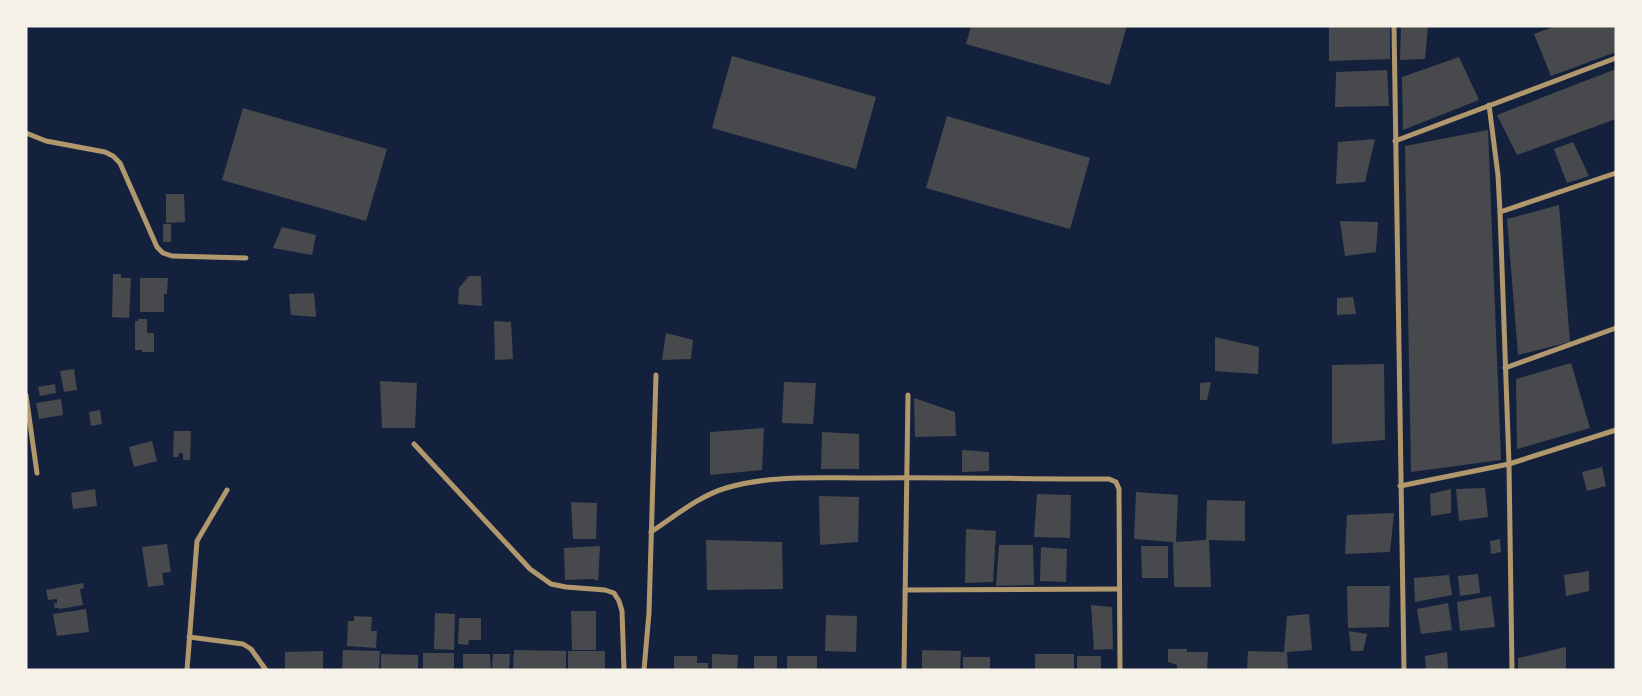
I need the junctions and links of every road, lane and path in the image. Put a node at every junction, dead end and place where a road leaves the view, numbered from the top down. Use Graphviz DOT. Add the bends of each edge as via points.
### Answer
graph roads {
  1 [pos="1394,26"];
  2 [pos="1616,58"];
  3 [pos="1489,105"];
  4 [pos="26,133"];
  5 [pos="1394,141"];
  6 [pos="1616,173"];
  7 [pos="1500,212"];
  8 [pos="246,258"];
  9 [pos="1616,328"];
  10 [pos="1505,368"];
  11 [pos="656,375"];
  12 [pos="26,395"];
  13 [pos="908,396"];
  14 [pos="1616,430"];
  15 [pos="414,444"];
  16 [pos="1509,464"];
  17 [pos="37,473"];
  18 [pos="906,478"];
  19 [pos="1400,486"];
  20 [pos="227,490"];
  21 [pos="651,532"];
  22 [pos="1119,589"];
  23 [pos="905,590"];
  24 [pos="189,637"];
  25 [pos="187,670"];
  26 [pos="266,670"];
  27 [pos="624,670"];
  28 [pos="644,670"];
  29 [pos="904,670"];
  30 [pos="1120,670"];
  31 [pos="1404,670"];
  32 [pos="1512,670"];
  1 -- 5 [label="street"];
  2 -- 3 [label="street"];
  3 -- 5 [label="street"];
  3 -- 7 [label="street"];
  4 -- 8 [label="street" via="46,141 113,156 120,163 157,247 163,253"];
  5 -- 19 [label="street"];
  6 -- 7 [label="street"];
  7 -- 10 [label="street"];
  9 -- 10 [label="street"];
  10 -- 16 [label="street"];
  11 -- 21 [label="street"];
  12 -- 17 [label="street"];
  13 -- 18 [label="street"];
  14 -- 16 [label="street"];
  15 -- 27 [label="street" via="530,569 551,584 614,593 622,611"];
  16 -- 19 [label="street"];
  16 -- 32 [label="street"];
  18 -- 21 [label="street" via="750,482 698,500"];
  18 -- 22 [label="street" via="1109,479 1116,482 1119,489"];
  18 -- 23 [label="street"];
  19 -- 31 [label="street"];
  20 -- 24 [label="street" via="197,541"];
  21 -- 28 [label="street"];
  22 -- 23 [label="street"];
  22 -- 30 [label="street"];
  23 -- 29 [label="street"];
  24 -- 25 [label="street"];
  24 -- 26 [label="street" via="243,644 251,649"];
}
